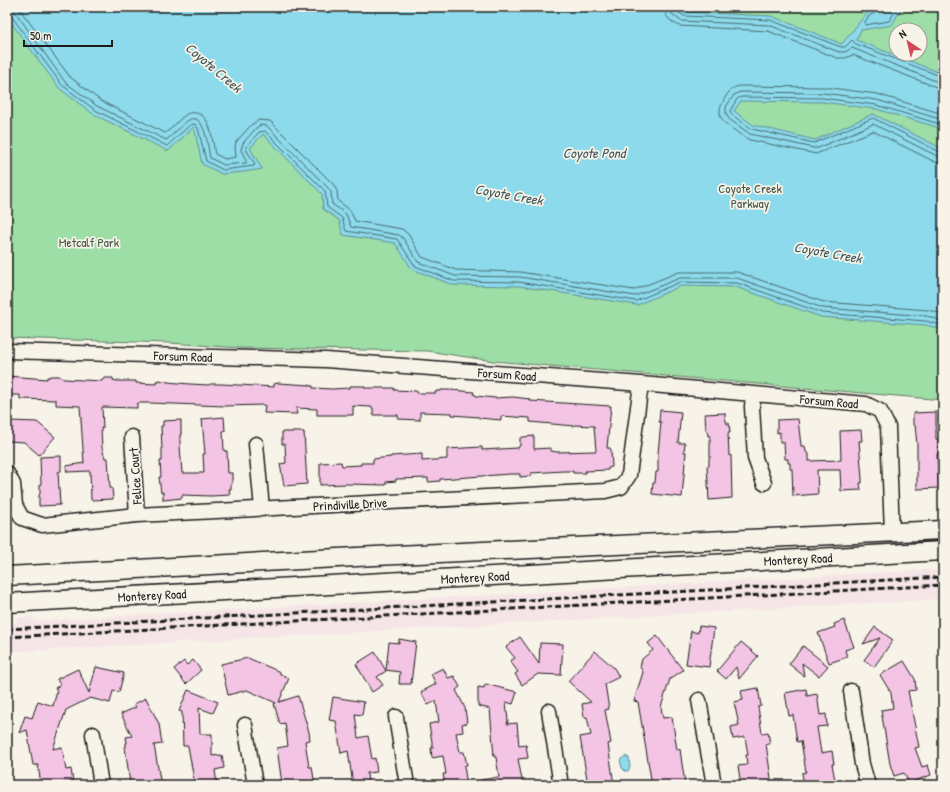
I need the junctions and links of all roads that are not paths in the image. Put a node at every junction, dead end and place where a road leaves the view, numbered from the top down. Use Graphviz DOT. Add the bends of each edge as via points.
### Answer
graph roads {
  1 [pos="7,350"];
  2 [pos="641,384"];
  3 [pos="753,394"];
  4 [pos="132,437"];
  5 [pos="256,444"];
  6 [pos="7,473"];
  7 [pos="764,483"];
  8 [pos="262,509"];
  9 [pos="137,514"];
  10 [pos="943,530"];
  11 [pos="892,533"];
  12 [pos="943,551"];
  13 [pos="7,576"];
  14 [pos="7,603"];
  15 [pos="851,691"];
  16 [pos="699,700"];
  17 [pos="549,711"];
  18 [pos="396,717"];
  19 [pos="245,725"];
  20 [pos="93,734"];
  21 [pos="101,785"];
  22 [pos="255,785"];
  23 [pos="407,785"];
  24 [pos="561,785"];
  25 [pos="714,785"];
  26 [pos="868,785"];
  1 -- 2 [label="street, Forsum Road" via="326,360"];
  2 -- 3 [label="street, Forsum Road"];
  2 -- 8 [label="street, Prindiville Drive" via="629,475 621,487 605,491"];
  3 -- 7 [label="street" via="755,458"];
  3 -- 11 [label="street, Forsum Road" via="866,404 880,412 888,427"];
  4 -- 9 [label="street, Felice Court"];
  5 -- 8 [label="street"];
  6 -- 9 [label="street, Prindiville Drive" via="13,484 15,505 22,518 42,525"];
  8 -- 9 [label="street, Prindiville Drive"];
  10 -- 11 [label="main road, Monterey Road"];
  11 -- 13 [label="main road, Monterey Road" via="383,555"];
  12 -- 14 [label="main road, Monterey Road"];
  15 -- 26 [label="street" via="862,764"];
  16 -- 25 [label="street"];
  17 -- 24 [label="street"];
  18 -- 23 [label="street"];
  19 -- 22 [label="street"];
  20 -- 21 [label="street"];
}
